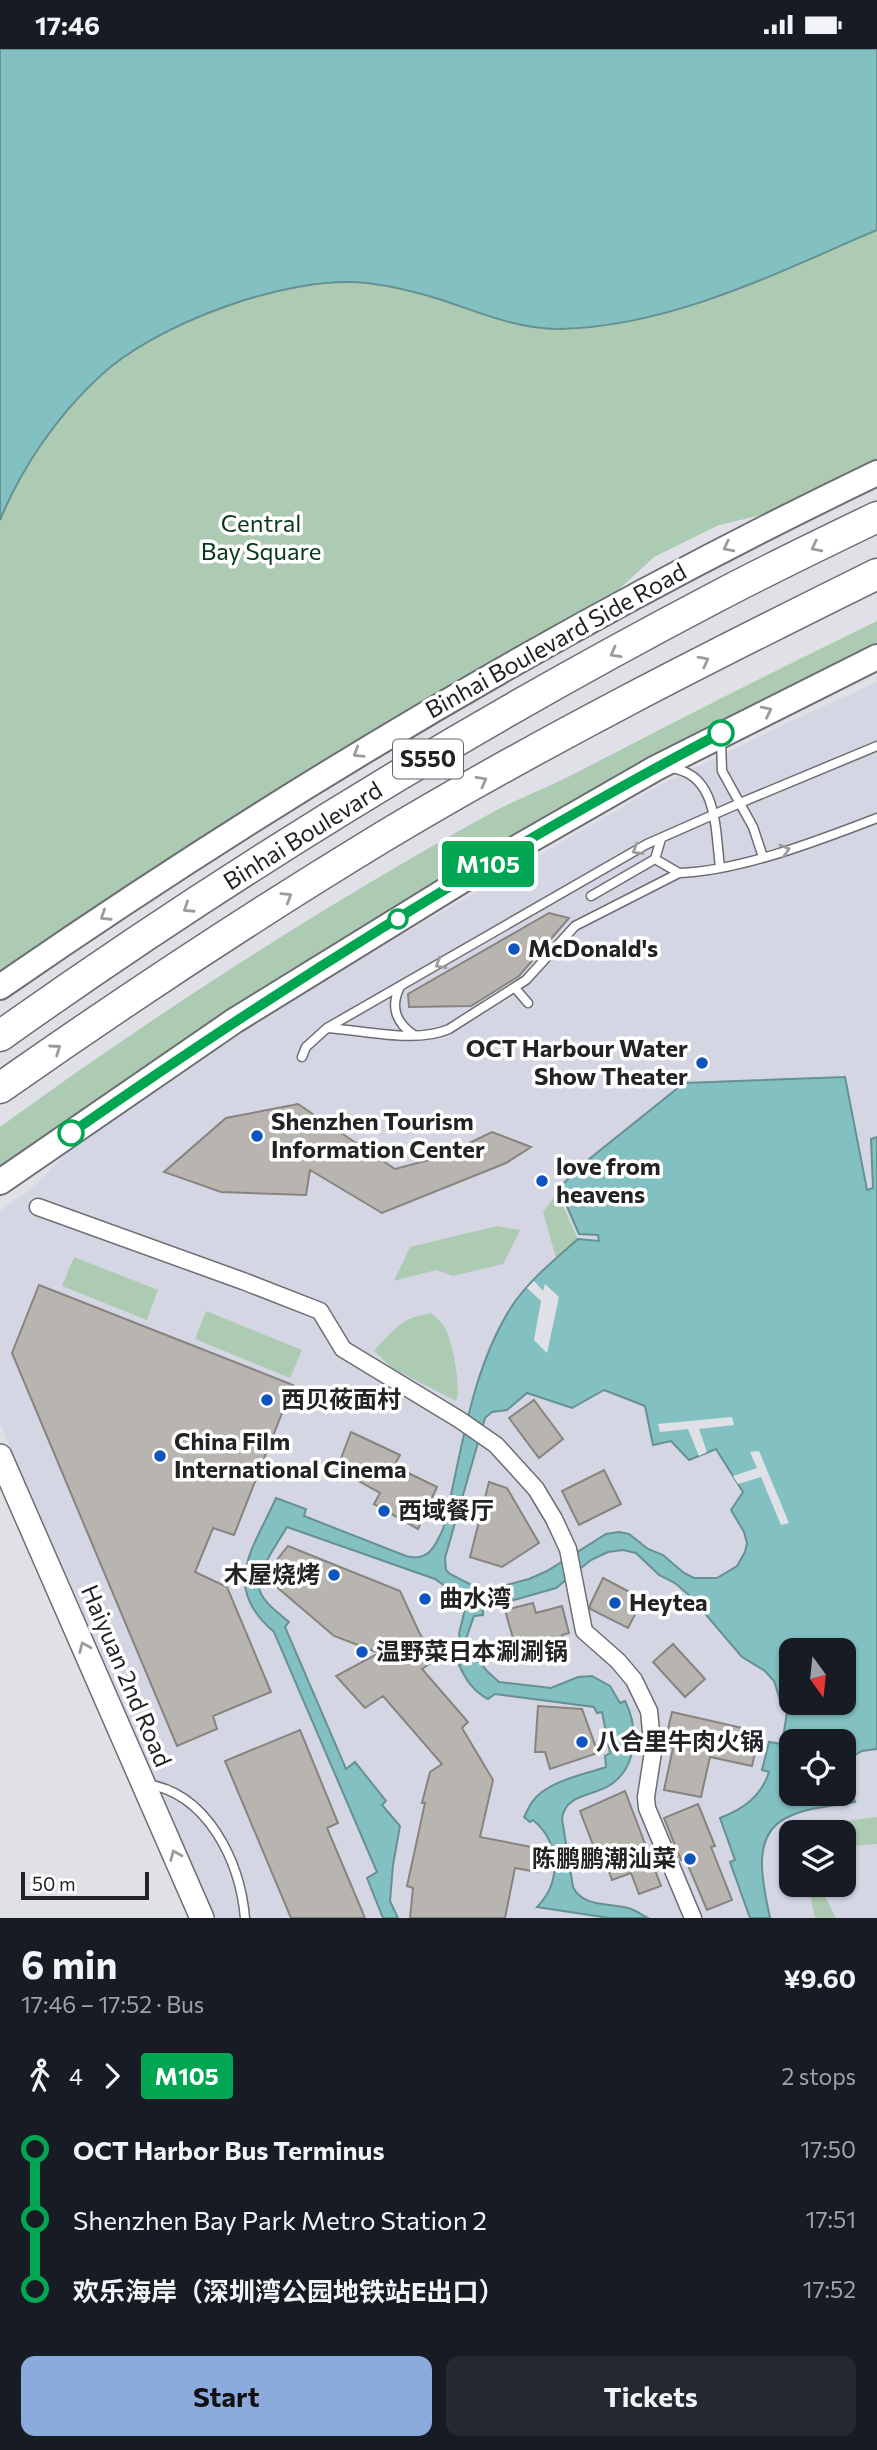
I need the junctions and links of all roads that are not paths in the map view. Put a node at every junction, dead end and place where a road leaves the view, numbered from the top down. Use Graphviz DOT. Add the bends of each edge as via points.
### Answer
graph roads {
  1 [pos="877,474"];
  2 [pos="877,516"];
  3 [pos="877,575"];
  4 [pos="877,657"];
  5 [pos="721,733"];
  6 [pos="877,746"];
  7 [pos="656,768"];
  8 [pos="740,803"];
  9 [pos="714,814"];
  10 [pos="877,818"];
  11 [pos="661,839"];
  12 [pos="763,857"];
  13 [pos="655,859"];
  14 [pos="720,867"];
  15 [pos="679,873"];
  16 [pos="591,896"];
  17 [pos="0,987"];
  18 [pos="400,987"];
  19 [pos="515,988"];
  20 [pos="528,1003"];
  21 [pos="327,1028"];
  22 [pos="0,1036"];
  23 [pos="417,1037"];
  24 [pos="302,1058"];
  25 [pos="0,1088"];
  26 [pos="0,1182"];
  27 [pos="38,1207"];
  28 [pos="0,1456"];
  29 [pos="0,1493"];
  30 [pos="31,1525"];
  31 [pos="144,1784"];
  32 [pos="202,1918"];
  33 [pos="245,1918"];
  34 [pos="693,1918"];
  1 -- 17 [label="main road, Binhai Boulevard Side Road / S550, one-way" via="693,564 372,745 211,845"];
  2 -- 22 [label="highway, Binhai Boulevard / S550, one-way" via="716,597 357,800 101,965"];
  25 -- 3 [label="highway, Binhai Boulevard / S550, one-way" via="120,1004 383,837 725,649"];
  5 -- 4 [label="main road, one-way"];
  5 -- 7 [label="main road"];
  5 -- 8 [label="lane" via="722,771"];
  6 -- 8 [label="lane"];
  7 -- 9 [label="lane" via="681,770 696,777"];
  7 -- 26 [label="main road" via="486,865 234,1021"];
  8 -- 9 [label="lane"];
  8 -- 12 [label="lane"];
  9 -- 11 [label="lane"];
  9 -- 14 [label="lane"];
  12 -- 10 [label="lane, one-way"];
  11 -- 13 [label="lane"];
  11 -- 18 [label="lane, one-way"];
  12 -- 14 [label="lane"];
  13 -- 15 [label="lane"];
  13 -- 16 [label="lane"];
  14 -- 15 [label="lane"];
  15 -- 19 [label="lane" via="575,926"];
  18 -- 21 [label="lane"];
  18 -- 23 [label="lane" via="395,996 396,1014"];
  19 -- 20 [label="lane"];
  19 -- 23 [label="lane" via="449,1029"];
  21 -- 23 [label="lane"];
  21 -- 24 [label="lane" via="306,1047"];
  27 -- 34 [label="street" via="320,1311 343,1349 496,1445 537,1489 568,1549 584,1632 634,1680 649,1711 653,1752 647,1808"];
  28 -- 30 [label="street, Haiyuan 2nd Road"];
  29 -- 30 [label="street"];
  31 -- 30 [label="street, Haiyuan 2nd Road, one-way"];
  32 -- 31 [label="street, Haiyuan 2nd Road, one-way"];
  31 -- 33 [label="lane" via="162,1787 186,1800 224,1843 238,1879"];
}
